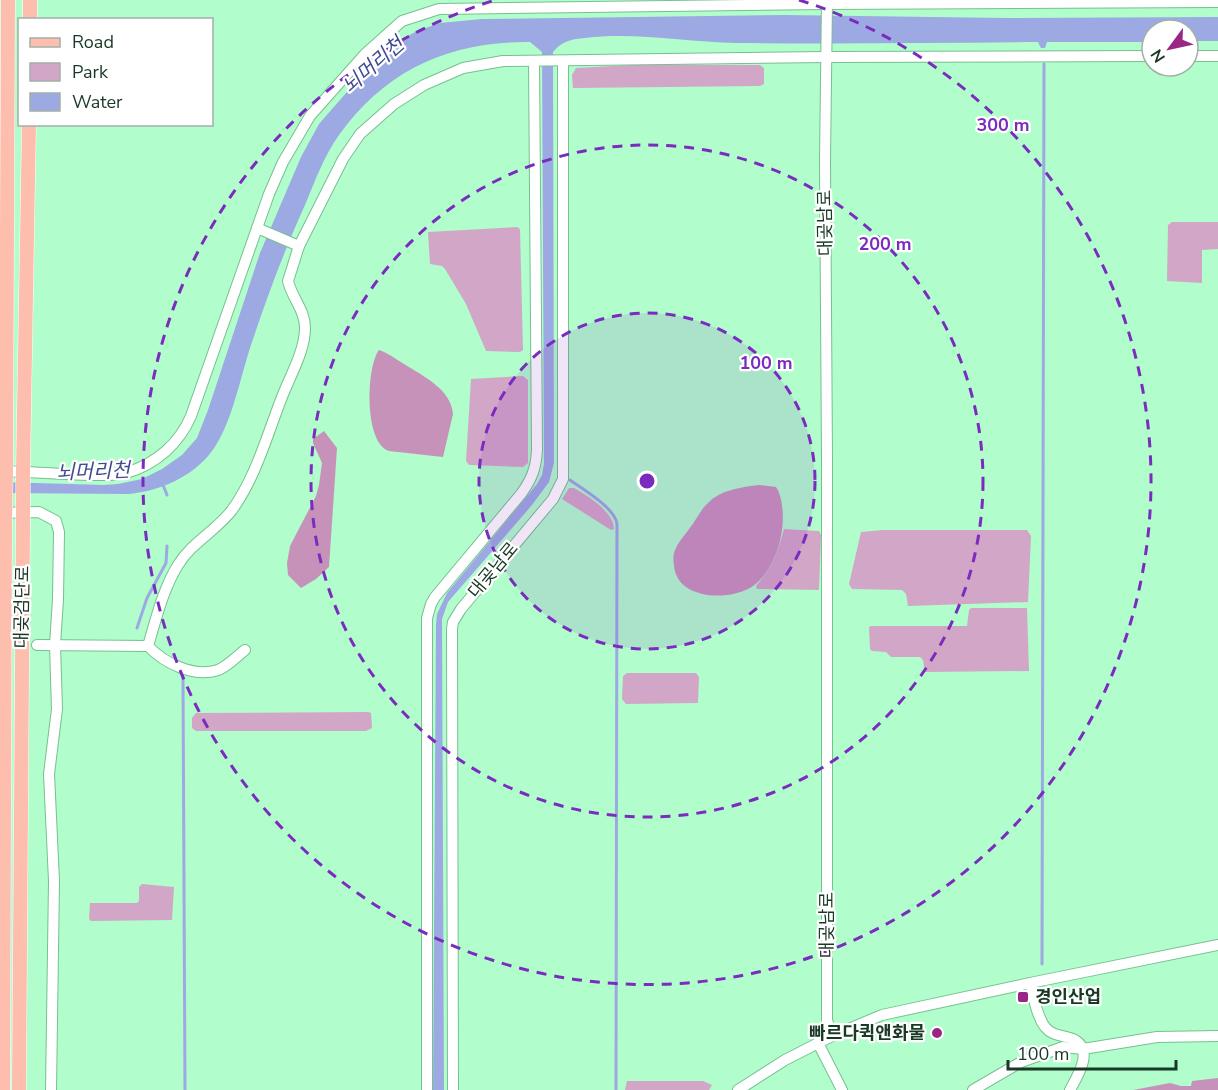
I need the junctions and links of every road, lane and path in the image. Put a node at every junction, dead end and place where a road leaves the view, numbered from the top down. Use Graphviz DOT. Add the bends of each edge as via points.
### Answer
graph roads {
  1 [pos="8,0"];
  2 [pos="30,0"];
  3 [pos="826,2"];
  4 [pos="1218,2"];
  5 [pos="30,18"];
  6 [pos="1140,56"];
  7 [pos="1200,56"];
  8 [pos="1218,56"];
  9 [pos="826,57"];
  10 [pos="534,61"];
  11 [pos="563,61"];
  12 [pos="29,126"];
  13 [pos="257,228"];
  14 [pos="299,246"];
  15 [pos="3,470"];
  16 [pos="2,520"];
  17 [pos="37,645"];
  18 [pos="55,645"];
  19 [pos="148,646"];
  20 [pos="245,650"];
  21 [pos="1218,945"];
  22 [pos="1030,983"];
  23 [pos="832,1036"];
  24 [pos="1218,1036"];
  25 [pos="818,1043"];
  26 [pos="1083,1049"];
  27 [pos="3,1090"];
  28 [pos="19,1090"];
  29 [pos="51,1090"];
  30 [pos="427,1090"];
  31 [pos="453,1090"];
  32 [pos="738,1090"];
  33 [pos="842,1090"];
  34 [pos="973,1090"];
  35 [pos="1070,1090"];
  1 -- 15 [label="main road, 대곶검단로"];
  2 -- 5 [label="main road"];
  3 -- 4 [label="street"];
  3 -- 9 [label="street, 대곶남로"];
  3 -- 13 [label="street" via="439,9 402,21 364,54 310,116 283,162"];
  6 -- 9 [label="street"];
  7 -- 8 [label="street"];
  9 -- 11 [label="street"];
  9 -- 23 [label="street, 대곶남로" via="827,1020"];
  10 -- 11 [label="street"];
  10 -- 14 [label="street" via="489,62 457,70 394,104 351,144"];
  10 -- 30 [label="street, 대곶남로" via="535,469 521,494 435,597 427,618"];
  11 -- 31 [label="street, 대곶남로" via="563,479 553,499 461,609 452,629"];
  12 -- 28 [label="main road, 대곶검단로, bridge"];
  13 -- 14 [label="street"];
  13 -- 15 [label="street" via="186,429 172,446 147,464 112,475"];
  14 -- 19 [label="street" via="288,281 304,316 298,355 242,496 223,521 187,551 180,562 167,586"];
  15 -- 16 [label="main road, 대곶검단로, bridge"];
  16 -- 18 [label="street" via="39,512 56,521"];
  16 -- 27 [label="main road, 대곶검단로"];
  17 -- 18 [label="street"];
  18 -- 19 [label="street"];
  18 -- 29 [label="street" via="57,720 49,774 54,873"];
  19 -- 20 [label="street" via="169,662 189,670 206,671 225,667"];
  21 -- 22 [label="street"];
  22 -- 23 [label="street" via="882,1015"];
  22 -- 26 [label="street" via="1046,1028 1076,1041"];
  23 -- 25 [label="street"];
  24 -- 26 [label="street" via="1156,1037"];
  25 -- 32 [label="street"];
  25 -- 33 [label="street"];
  26 -- 34 [label="street" via="1054,1049 1021,1062"];
  26 -- 35 [label="street" via="1084,1060"];
}
